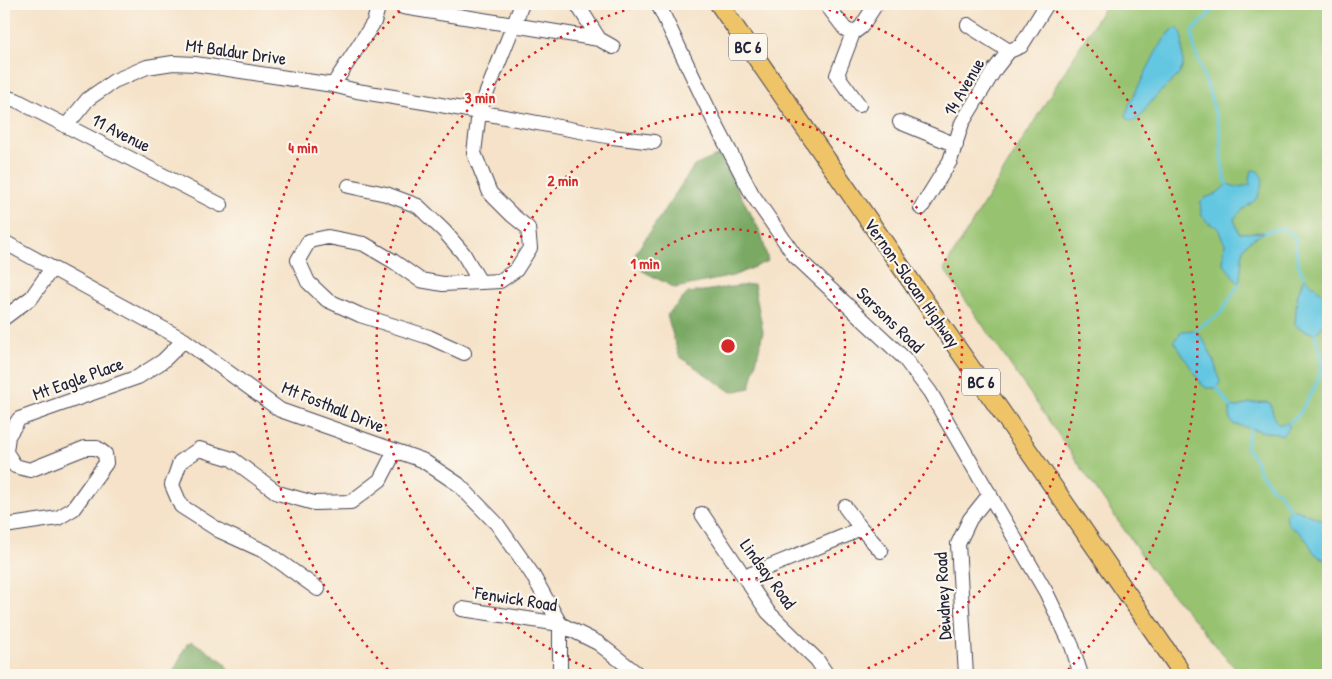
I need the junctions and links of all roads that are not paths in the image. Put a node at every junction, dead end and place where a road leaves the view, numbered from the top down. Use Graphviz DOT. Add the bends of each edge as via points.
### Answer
graph roads {
  1 [pos="379,4"];
  2 [pos="522,4"];
  3 [pos="577,4"];
  4 [pos="658,4"];
  5 [pos="719,4"];
  6 [pos="826,4"];
  7 [pos="876,4"];
  8 [pos="1047,4"];
  9 [pos="403,7"];
  10 [pos="513,24"];
  11 [pos="968,26"];
  12 [pos="853,33"];
  13 [pos="598,39"];
  14 [pos="613,47"];
  15 [pos="1009,51"];
  16 [pos="333,85"];
  17 [pos="4,97"];
  18 [pos="859,105"];
  19 [pos="479,112"];
  20 [pos="900,122"];
  21 [pos="66,126"];
  22 [pos="654,142"];
  23 [pos="956,145"];
  24 [pos="350,186"];
  25 [pos="220,205"];
  26 [pos="921,208"];
  27 [pos="4,242"];
  28 [pos="52,268"];
  29 [pos="480,282"];
  30 [pos="4,318"];
  31 [pos="184,340"];
  32 [pos="464,353"];
  33 [pos="395,451"];
  34 [pos="990,494"];
  35 [pos="845,507"];
  36 [pos="702,514"];
  37 [pos="4,526"];
  38 [pos="860,527"];
  39 [pos="880,551"];
  40 [pos="744,577"];
  41 [pos="318,589"];
  42 [pos="462,610"];
  43 [pos="560,624"];
  44 [pos="560,675"];
  45 [pos="638,675"];
  46 [pos="828,675"];
  47 [pos="966,675"];
  48 [pos="1081,675"];
  49 [pos="1182,675"];
  1 -- 16 [label="street" via="374,22"];
  2 -- 10 [label="street"];
  3 -- 13 [label="street"];
  4 -- 34 [label="street, Sarsons Road" via="752,194 795,256 904,358 930,392"];
  5 -- 49 [label="main road, Vernon-Slocan Highway / BC 6"];
  6 -- 12 [label="street"];
  7 -- 12 [label="street" via="861,27"];
  8 -- 15 [label="street, 14 Avenue" via="1021,46"];
  9 -- 10 [label="street"];
  10 -- 13 [label="street"];
  10 -- 19 [label="street"];
  11 -- 15 [label="street, 14 Avenue"];
  12 -- 18 [label="street" via="837,75"];
  13 -- 14 [label="street"];
  15 -- 23 [label="street, 14 Avenue" via="962,123"];
  16 -- 19 [label="street, Mt Baldur Drive"];
  16 -- 21 [label="street, Mt Baldur Drive" via="173,63 147,67 114,81 88,99"];
  17 -- 21 [label="street, 11 Avenue"];
  19 -- 22 [label="street, Mt Baldur Drive"];
  19 -- 29 [label="street" via="474,154 490,193 528,228 530,248 516,270 500,280"];
  20 -- 23 [label="street, 14 Avenue"];
  21 -- 25 [label="street, 11 Avenue"];
  23 -- 26 [label="street, 14 Avenue" via="950,161"];
  24 -- 29 [label="street" via="418,206 463,253"];
  27 -- 28 [label="street, Mt Fosthall Drive"];
  28 -- 30 [label="street" via="32,297"];
  28 -- 31 [label="street, Mt Fosthall Drive"];
  29 -- 32 [label="street" via="444,284 420,280 364,244 328,237 309,241 298,260 308,282 327,300"];
  31 -- 33 [label="street, Mt Fosthall Drive" via="280,410"];
  31 -- 37 [label="street, Mt Eagle Place" via="163,361 138,377 19,420 8,436 6,452 15,466 30,470 85,448 97,448 105,454 106,463 73,510 58,518"];
  33 -- 41 [label="street" via="380,480 351,502 314,504 278,493 232,459 199,449 180,462 172,485 181,506 220,531 266,552"];
  33 -- 43 [label="street, Mt Fosthall Drive" via="422,460 458,484 497,524 532,574"];
  34 -- 47 [label="street, Dewdney Road" via="970,519 958,544"];
  34 -- 48 [label="street, Sarsons Road" via="1046,592 1072,646"];
  35 -- 38 [label="street"];
  36 -- 40 [label="street, Lindsay Road"];
  38 -- 39 [label="street"];
  38 -- 40 [label="street"];
  40 -- 46 [label="street, Lindsay Road" via="768,612"];
  42 -- 43 [label="street, Fenwick Road"];
  43 -- 44 [label="street, Mt Fosthall Drive"];
  43 -- 45 [label="street, Fenwick Road" via="598,643"];
}
